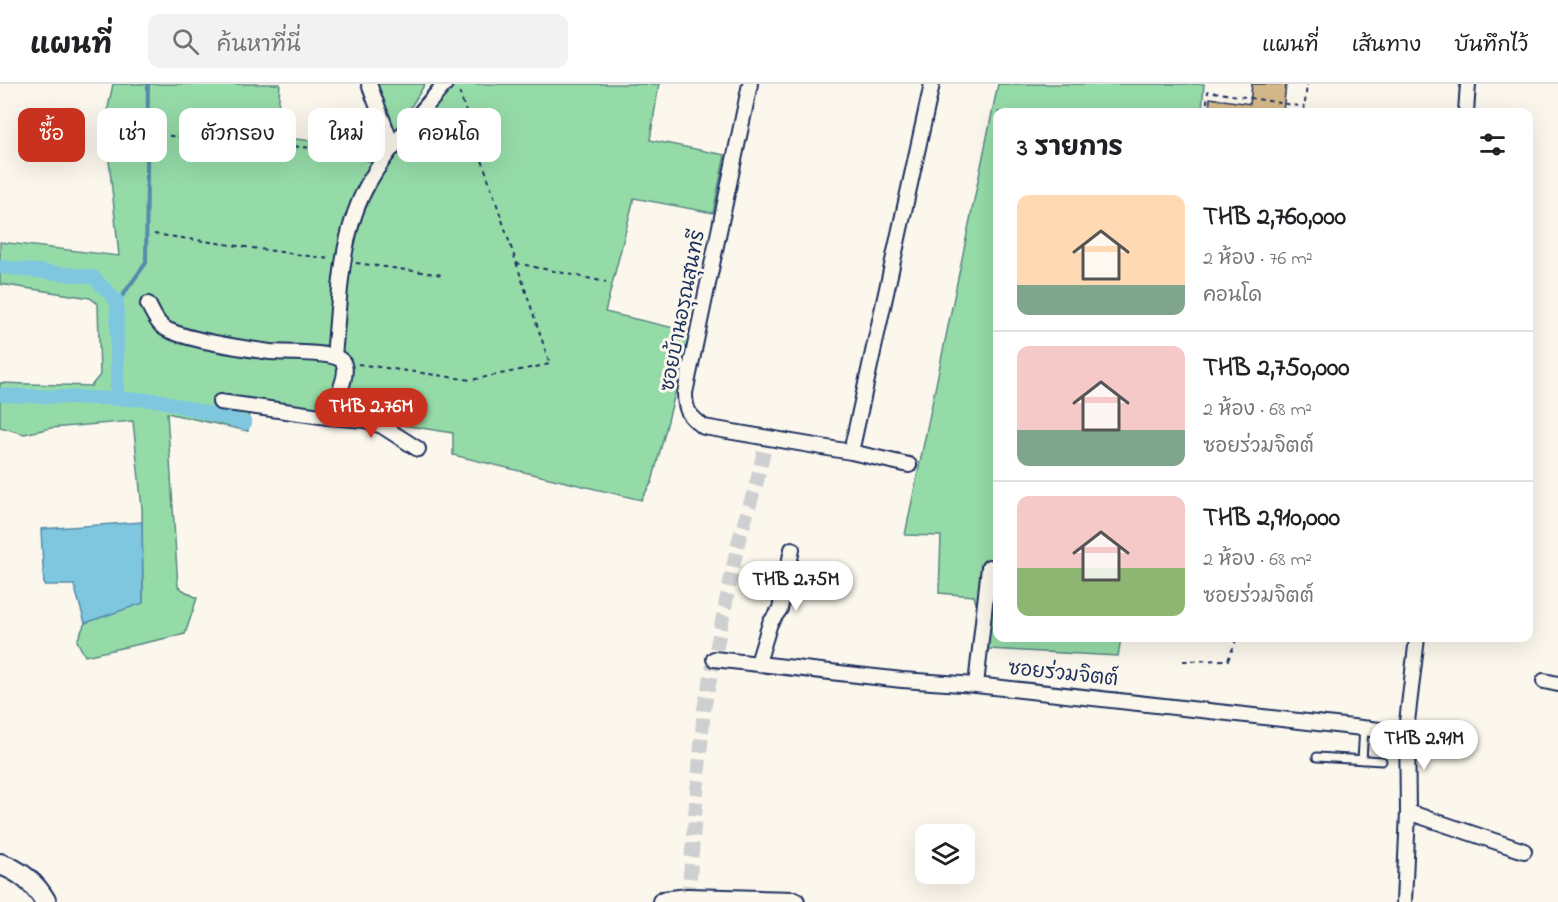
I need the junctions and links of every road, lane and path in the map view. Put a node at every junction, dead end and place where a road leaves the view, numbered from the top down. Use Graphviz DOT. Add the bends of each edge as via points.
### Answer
graph roads {
  1 [pos="369,84"];
  2 [pos="445,84"];
  3 [pos="457,84"];
  4 [pos="750,84"];
  5 [pos="932,84"];
  6 [pos="1307,84"];
  7 [pos="1468,84"];
  8 [pos="1305,107"];
  9 [pos="1206,108"];
  10 [pos="1466,108"];
  11 [pos="167,135"];
  12 [pos="390,151"];
  13 [pos="154,234"];
  14 [pos="343,261"];
  15 [pos="516,263"];
  16 [pos="443,275"];
  17 [pos="606,282"];
  18 [pos="148,304"];
  19 [pos="339,359"];
  20 [pos="220,402"];
  21 [pos="328,417"];
  22 [pos="418,449"];
  23 [pos="851,452"];
  24 [pos="909,465"];
  25 [pos="792,549"];
  26 [pos="989,567"];
  27 [pos="1235,642"];
  28 [pos="1417,642"];
  29 [pos="714,659"];
  30 [pos="1183,661"];
  31 [pos="758,663"];
  32 [pos="976,685"];
  33 [pos="1364,728"];
  34 [pos="1407,733"];
  35 [pos="1317,757"];
  36 [pos="1362,760"];
  37 [pos="1382,761"];
  38 [pos="1408,812"];
  39 [pos="1524,851"];
  40 [pos="0,864"];
  41 [pos="46,902"];
  42 [pos="664,902"];
  43 [pos="786,902"];
  44 [pos="1404,902"];
  1 -- 12 [label="street"];
  2 -- 12 [label="street"];
  3 -- 15 [label="path"];
  4 -- 23 [label="street, ซอยบ้านอรุณสุนทรี" via="685,408 704,427"];
  5 -- 23 [label="street"];
  6 -- 8 [label="path"];
  7 -- 10 [label="street"];
  8 -- 9 [label="path" via="1208,91"];
  11 -- 12 [label="path"];
  12 -- 14 [label="street" via="368,183 357,208"];
  13 -- 14 [label="path"];
  14 -- 16 [label="path"];
  14 -- 19 [label="street"];
  15 -- 17 [label="path"];
  15 -- 19 [label="path" via="550,364 471,380"];
  18 -- 19 [label="street" via="161,326 176,334 269,352"];
  19 -- 21 [label="street" via="345,369 344,380"];
  20 -- 21 [label="street"];
  21 -- 22 [label="street" via="382,426"];
  23 -- 24 [label="street, ซอยบ้านอรุณสุนทรี"];
  25 -- 31 [label="street" via="780,609 771,623"];
  26 -- 32 [label="street"];
  27 -- 30 [label="path" via="1228,660"];
  28 -- 34 [label="street"];
  29 -- 31 [label="street, ซอยร่วมจิตต์"];
  31 -- 32 [label="street, ซอยร่วมจิตต์"];
  32 -- 33 [label="street, ซอยร่วมจิตต์"];
  33 -- 34 [label="street, ซอยร่วมจิตต์"];
  33 -- 36 [label="lane"];
  34 -- 38 [label="street"];
  35 -- 36 [label="lane"];
  36 -- 37 [label="lane"];
  38 -- 39 [label="street"];
  38 -- 44 [label="street"];
  40 -- 41 [label="main road" via="33,883"];
  42 -- 43 [label="main road"];
}
